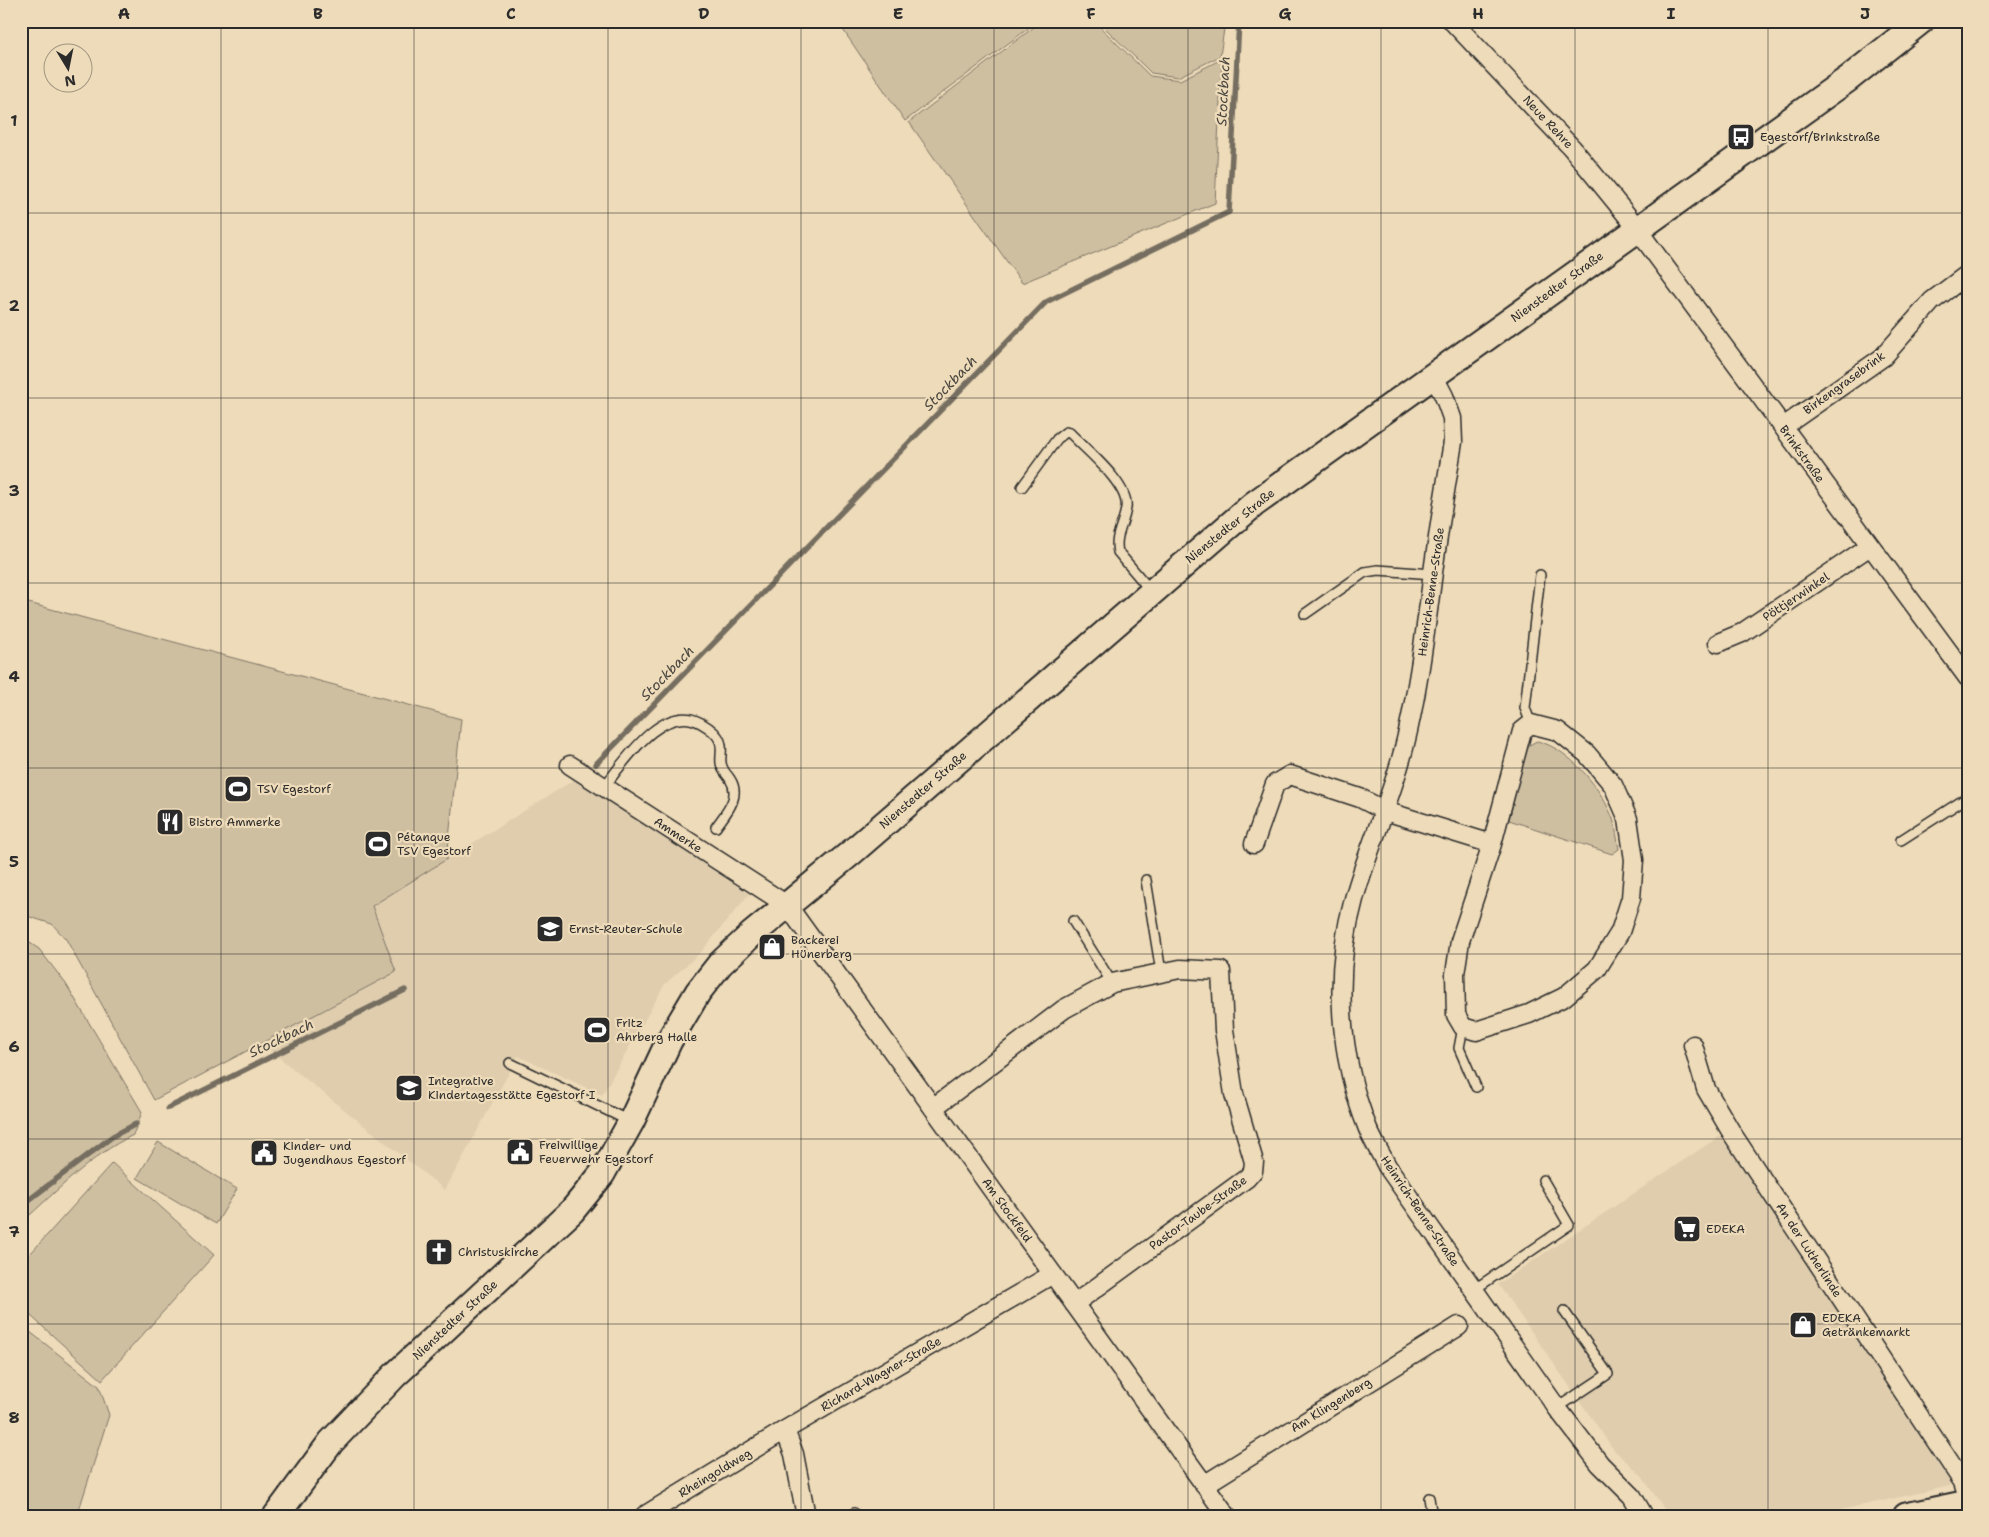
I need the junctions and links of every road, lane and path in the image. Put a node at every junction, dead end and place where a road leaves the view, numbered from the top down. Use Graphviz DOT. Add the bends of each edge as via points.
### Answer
graph roads {
  1 [pos="1452,21"];
  2 [pos="1920,21"];
  3 [pos="1638,229"];
  4 [pos="1968,274"];
  5 [pos="1433,375"];
  6 [pos="1783,428"];
  7 [pos="1022,487"];
  8 [pos="1870,546"];
  9 [pos="1433,574"];
  10 [pos="1540,575"];
  11 [pos="1152,592"];
  12 [pos="1305,614"];
  13 [pos="1718,642"];
  14 [pos="1968,678"];
  15 [pos="1531,724"];
  16 [pos="570,765"];
  17 [pos="604,787"];
  18 [pos="1968,797"];
  19 [pos="1385,810"];
  20 [pos="716,827"];
  21 [pos="1901,840"];
  22 [pos="1254,844"];
  23 [pos="1492,844"];
  24 [pos="1146,880"];
  25 [pos="787,905"];
  26 [pos="1073,921"];
  27 [pos="1161,972"];
  28 [pos="1112,983"];
  29 [pos="1463,1027"];
  30 [pos="1693,1045"];
  31 [pos="510,1063"];
  32 [pos="1476,1087"];
  33 [pos="933,1108"];
  34 [pos="631,1122"];
  35 [pos="1543,1180"];
  36 [pos="1053,1274"];
  37 [pos="1475,1289"];
  38 [pos="1074,1304"];
  39 [pos="1564,1311"];
  40 [pos="1459,1326"];
  41 [pos="1557,1408"];
  42 [pos="785,1430"];
  43 [pos="1204,1485"];
  44 [pos="1429,1498"];
  45 [pos="1968,1498"];
  46 [pos="1968,1503"];
  47 [pos="276,1516"];
  48 [pos="644,1516"];
  49 [pos="806,1516"];
  50 [pos="1227,1516"];
  51 [pos="1432,1516"];
  52 [pos="1644,1516"];
  53 [pos="1906,1516"];
  1 -- 3 [label="street, Neue Rehre" via="1572,148"];
  2 -- 3 [label="main road, Nienstedter Straße" via="1848,79"];
  3 -- 5 [label="main road, Nienstedter Straße"];
  3 -- 6 [label="street, Brinkstraße"];
  4 -- 6 [label="street, Birkengrasebrink" via="1932,302 1883,357"];
  5 -- 9 [label="street, Heinrich-Benne-Straße" via="1452,418 1453,442"];
  5 -- 11 [label="main road, Nienstedter Straße" via="1254,504"];
  6 -- 8 [label="street, Brinkstraße"];
  7 -- 11 [label="lane" via="1062,434 1070,433 1124,492 1126,505 1116,544 1118,552"];
  8 -- 13 [label="street, Pöttjerwinkel" via="1742,633"];
  8 -- 14 [label="street, Brinkstraße"];
  9 -- 12 [label="lane" via="1365,572"];
  9 -- 19 [label="street, Heinrich-Benne-Straße" via="1404,748"];
  10 -- 15 [label="lane" via="1525,708"];
  11 -- 25 [label="main road, Nienstedter Straße"];
  15 -- 23 [label="street" via="1522,731"];
  15 -- 29 [label="street" via="1558,731 1587,754 1613,785 1628,819 1634,860 1631,898 1620,932 1597,969 1564,997 1529,1014 1476,1031"];
  16 -- 17 [label="street, Ammerke"];
  17 -- 20 [label="lane" via="653,730 674,719 696,720 720,739 722,770 733,783 733,804"];
  17 -- 25 [label="street, Ammerke"];
  18 -- 21 [label="lane"];
  19 -- 22 [label="street" via="1360,798 1290,775 1275,784"];
  19 -- 23 [label="street"];
  19 -- 37 [label="street, Heinrich-Benne-Straße" via="1354,900 1344,948 1341,995 1345,1043 1356,1094 1387,1166"];
  23 -- 29 [label="street" via="1460,942 1455,974 1456,1015"];
  24 -- 27 [label="lane"];
  25 -- 33 [label="street, Am Stockfeld"];
  25 -- 34 [label="main road, Nienstedter Straße" via="720,964 698,992"];
  26 -- 28 [label="lane"];
  27 -- 28 [label="street, Pastor-Taube-Straße"];
  27 -- 38 [label="street, Pastor-Taube-Straße" via="1180,969 1221,971 1224,1030 1234,1094 1254,1162 1253,1171"];
  28 -- 33 [label="street, Pastor-Taube-Straße" via="1064,1009"];
  29 -- 32 [label="lane" via="1458,1048"];
  30 -- 45 [label="street, An der Lutherlinde" via="1706,1089 1729,1127 1963,1482"];
  31 -- 34 [label="lane"];
  33 -- 36 [label="street, Am Stockfeld"];
  34 -- 47 [label="main road, Nienstedter Straße" via="602,1174 572,1211 395,1375 331,1442"];
  35 -- 37 [label="lane" via="1569,1225"];
  36 -- 38 [label="street, Am Stockfeld"];
  36 -- 42 [label="street, Richard-Wagner-Straße"];
  37 -- 41 [label="street, Heinrich-Benne-Straße"];
  38 -- 43 [label="street, Am Stockfeld"];
  39 -- 41 [label="lane" via="1608,1374"];
  40 -- 43 [label="street, Am Klingenberg"];
  41 -- 52 [label="street, Heinrich-Benne-Straße" via="1600,1464 1632,1496"];
  42 -- 48 [label="street, Rheingoldweg"];
  42 -- 49 [label="street" via="794,1454"];
  43 -- 50 [label="street, Am Stockfeld"];
  44 -- 51 [label="lane"];
  46 -- 53 [label="main road"];
}
